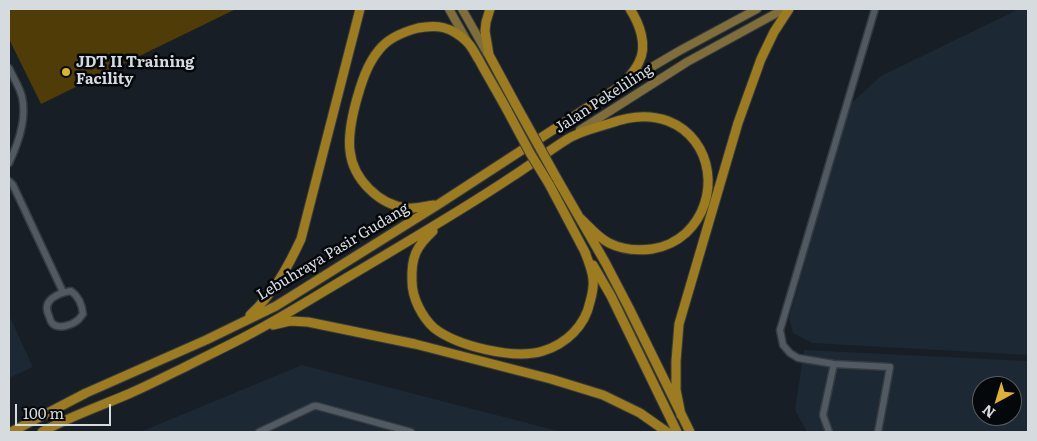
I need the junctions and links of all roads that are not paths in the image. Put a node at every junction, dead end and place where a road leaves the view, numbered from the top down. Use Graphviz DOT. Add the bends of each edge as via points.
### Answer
graph roads {
  1 [pos="360,9"];
  2 [pos="449,9"];
  3 [pos="462,9"];
  4 [pos="490,9"];
  5 [pos="630,9"];
  6 [pos="757,9"];
  7 [pos="784,9"];
  8 [pos="789,9"];
  9 [pos="875,9"];
  10 [pos="468,42"];
  11 [pos="489,55"];
  12 [pos="9,68"];
  13 [pos="622,85"];
  14 [pos="512,107"];
  15 [pos="572,135"];
  16 [pos="9,163"];
  17 [pos="9,181"];
  18 [pos="439,204"];
  19 [pos="580,218"];
  20 [pos="444,220"];
  21 [pos="584,250"];
  22 [pos="63,292"];
  23 [pos="246,319"];
  24 [pos="253,333"];
  25 [pos="834,364"];
  26 [pos="681,414"];
  27 [pos="11,432"];
  28 [pos="42,432"];
  29 [pos="259,432"];
  30 [pos="411,432"];
  31 [pos="667,432"];
  32 [pos="677,432"];
  33 [pos="690,432"];
  34 [pos="829,432"];
  35 [pos="878,432"];
  1 -- 23 [label="highway" via="301,239 276,285"];
  2 -- 10 [label="main road"];
  3 -- 11 [label="main road"];
  4 -- 11 [label="highway" via="485,30"];
  5 -- 13 [label="highway" via="640,29 641,57"];
  6 -- 13 [label="main road, Jalan Pekeliling"];
  7 -- 15 [label="main road, Jalan Pekeliling" via="687,62"];
  8 -- 26 [label="highway" via="761,59 738,123 679,324 676,390"];
  9 -- 25 [label="street" via="780,330 783,345 790,353 798,358"];
  10 -- 14 [label="highway"];
  10 -- 18 [label="highway" via="448,28 436,26 407,31 387,42 379,49 363,77 350,130 354,167 374,194 409,208"];
  11 -- 14 [label="highway"];
  12 -- 16 [label="street" via="22,96 23,113 19,139"];
  13 -- 18 [label="highway, Lebuhraya Pasir Gudang"];
  14 -- 19 [label="highway, bridge"];
  14 -- 21 [label="highway, bridge" via="530,153"];
  15 -- 19 [label="highway" via="638,116 669,122 683,129 696,143 704,158 709,181 704,209 694,225 678,240 660,248 639,251 610,244"];
  15 -- 20 [label="highway, Jalan Pekeliling"];
  17 -- 22 [label="street"];
  18 -- 23 [label="highway, Lebuhraya Pasir Gudang" via="276,306"];
  19 -- 26 [label="highway"];
  20 -- 21 [label="highway" via="416,252 412,269 415,298 423,315 434,327 450,338 489,350 540,352 559,344 573,333 583,321 592,295 591,269"];
  20 -- 24 [label="highway, Lebuhraya Pasir Gudang"];
  21 -- 32 [label="highway" via="611,296"];
  22 -- 22 [label="street" via="51,299 46,310 52,323 63,327 83,314 77,295 71,291"];
  23 -- 27 [label="highway, Lebuhraya Pasir Gudang" via="86,393"];
  24 -- 28 [label="highway, Lebuhraya Pasir Gudang" via="129,394"];
  24 -- 31 [label="highway" via="290,321 308,322 441,351 603,394 640,413"];
  25 -- 34 [label="street" via="823,415"];
  25 -- 35 [label="street" via="890,367"];
  26 -- 33 [label="highway"];
  29 -- 30 [label="street" via="317,406"];
}
